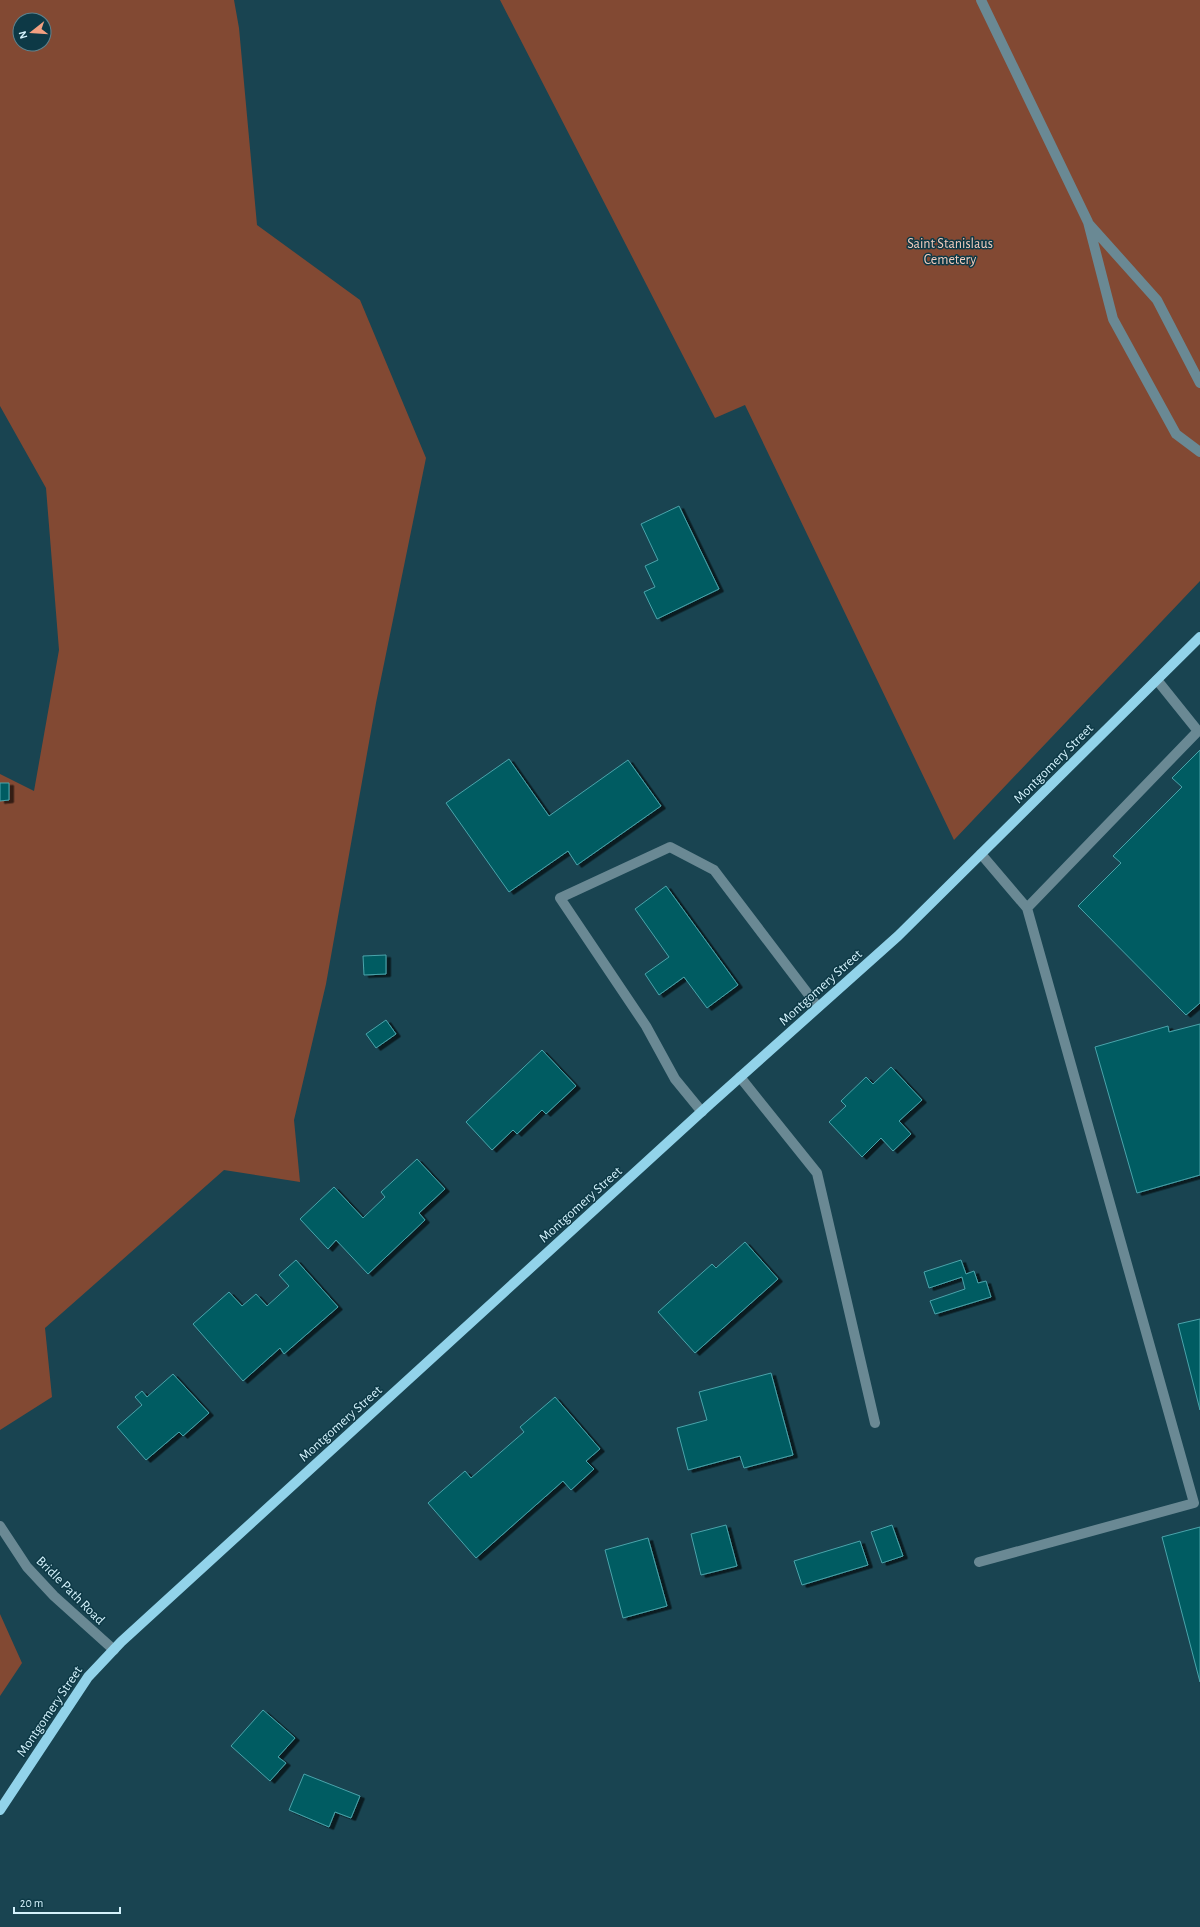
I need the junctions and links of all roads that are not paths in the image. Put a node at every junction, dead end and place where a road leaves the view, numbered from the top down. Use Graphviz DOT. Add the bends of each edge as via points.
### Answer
graph roads {
  1 [pos="980,0"];
  2 [pos="1088,222"];
  3 [pos="1200,383"];
  4 [pos="1200,452"];
  5 [pos="1200,637"];
  6 [pos="1157,680"];
  7 [pos="981,854"];
  8 [pos="1027,908"];
  9 [pos="818,1007"];
  10 [pos="740,1077"];
  11 [pos="702,1112"];
  12 [pos="875,1423"];
  13 [pos="1197,1502"];
  14 [pos="0,1526"];
  15 [pos="979,1562"];
  16 [pos="114,1650"];
  17 [pos="0,1810"];
  1 -- 2 [label="street"];
  2 -- 3 [label="street" via="1157,300"];
  2 -- 4 [label="street" via="1113,319 1176,434"];
  5 -- 6 [label="main road, Montgomery Street"];
  6 -- 7 [label="main road, Montgomery Street"];
  6 -- 8 [label="street" via="1198,731"];
  7 -- 8 [label="street"];
  7 -- 9 [label="main road, Montgomery Street" via="898,936"];
  8 -- 13 [label="street"];
  9 -- 10 [label="main road, Montgomery Street"];
  9 -- 11 [label="street" via="714,870 670,847 560,898 646,1026 675,1079"];
  10 -- 11 [label="main road, Montgomery Street"];
  10 -- 12 [label="street" via="817,1173"];
  11 -- 16 [label="main road, Montgomery Street" via="230,1541"];
  13 -- 15 [label="street"];
  14 -- 16 [label="street, Bridle Path Road" via="27,1568"];
  16 -- 17 [label="main road, Montgomery Street" via="88,1677"];
}
